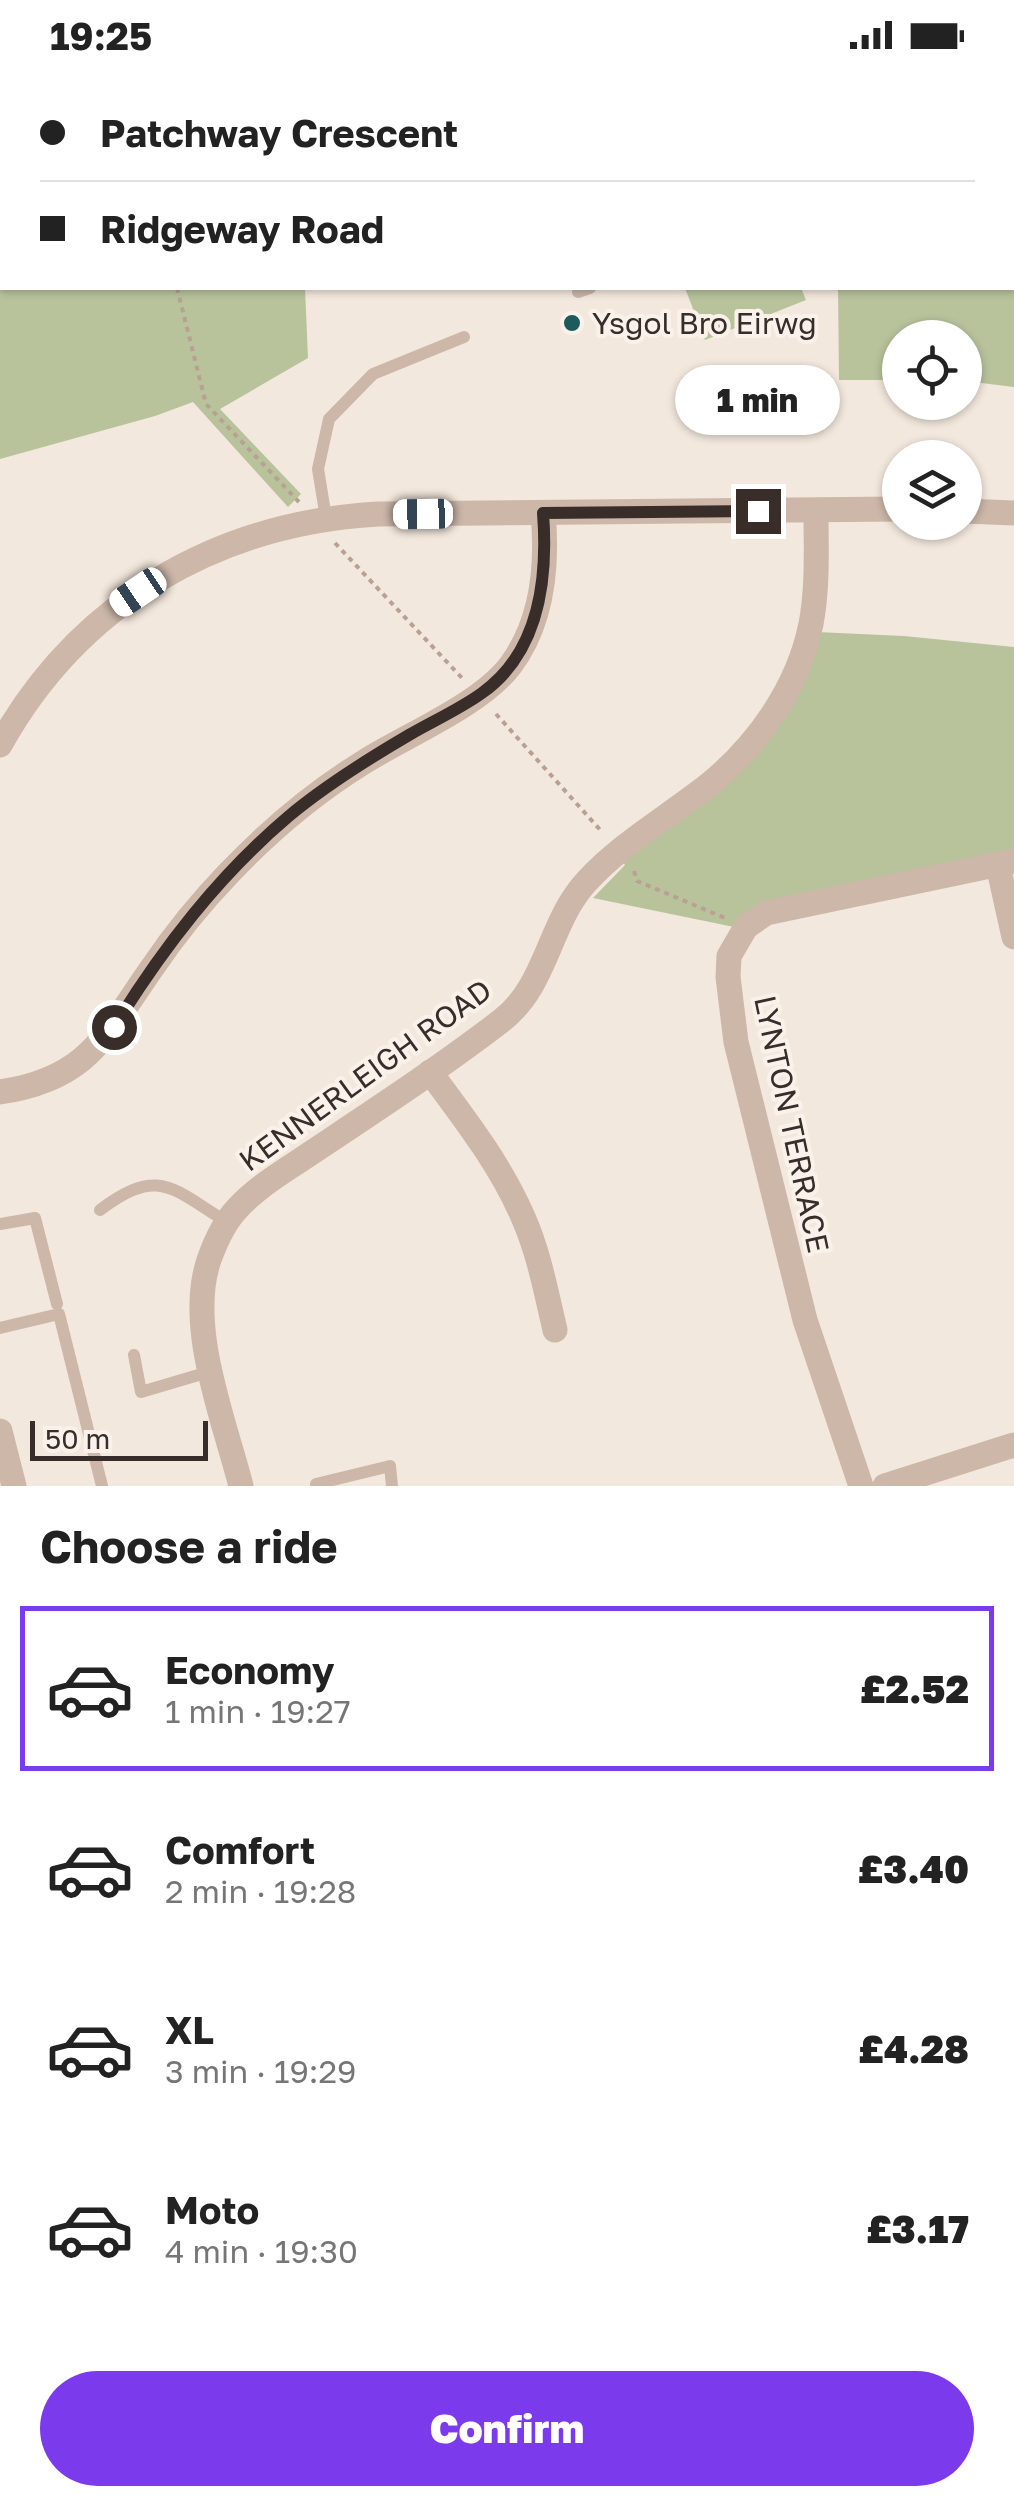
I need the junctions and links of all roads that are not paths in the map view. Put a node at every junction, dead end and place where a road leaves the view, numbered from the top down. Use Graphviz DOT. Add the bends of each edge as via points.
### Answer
graph roads {
  1 [pos="464,337"];
  2 [pos="882,509"];
  3 [pos="816,511"];
  4 [pos="982,512"];
  5 [pos="543,513"];
  6 [pos="1014,513"];
  7 [pos="320,519"];
  8 [pos="4,727"];
  9 [pos="1006,863"];
  10 [pos="1014,938"];
  11 [pos="430,1072"];
  12 [pos="0,1092"];
  13 [pos="100,1210"];
  14 [pos="227,1222"];
  15 [pos="0,1224"];
  16 [pos="56,1304"];
  17 [pos="0,1328"];
  18 [pos="555,1330"];
  19 [pos="134,1356"];
  20 [pos="212,1371"];
  21 [pos="0,1431"];
  22 [pos="1014,1446"];
  23 [pos="8,1481"];
  24 [pos="316,1484"];
  25 [pos="102,1486"];
  26 [pos="242,1486"];
  27 [pos="392,1486"];
  28 [pos="862,1486"];
  29 [pos="885,1486"];
  1 -- 7 [label="lane" via="374,374 329,419 318,469"];
  2 -- 3 [label="street"];
  3 -- 5 [label="street"];
  3 -- 11 [label="street, KENNERLEIGH ROAD" via="811,627 761,732 727,769 586,882 518,1006"];
  4 -- 6 [label="street"];
  5 -- 7 [label="street"];
  5 -- 12 [label="street" via="544,578 512,664 478,695 359,765 290,815 177,933 100,1045 53,1079"];
  7 -- 8 [label="street" via="232,543 138,592 72,646"];
  9 -- 10 [label="street"];
  9 -- 28 [label="street, LYNTON TERRACE" via="766,914 746,927 728,966 742,1077 805,1320"];
  11 -- 14 [label="street, KENNERLEIGH ROAD" via="269,1182"];
  11 -- 18 [label="street" via="513,1195 536,1252"];
  13 -- 14 [label="lane" via="136,1186 168,1186"];
  14 -- 20 [label="street, KENNERLEIGH ROAD" via="202,1293"];
  15 -- 16 [label="lane" via="35,1218"];
  17 -- 25 [label="lane" via="59,1314"];
  19 -- 20 [label="lane" via="142,1392"];
  20 -- 26 [label="street, KENNERLEIGH ROAD"];
  21 -- 23 [label="street"];
  22 -- 29 [label="street"];
  24 -- 27 [label="lane" via="390,1466"];
}
